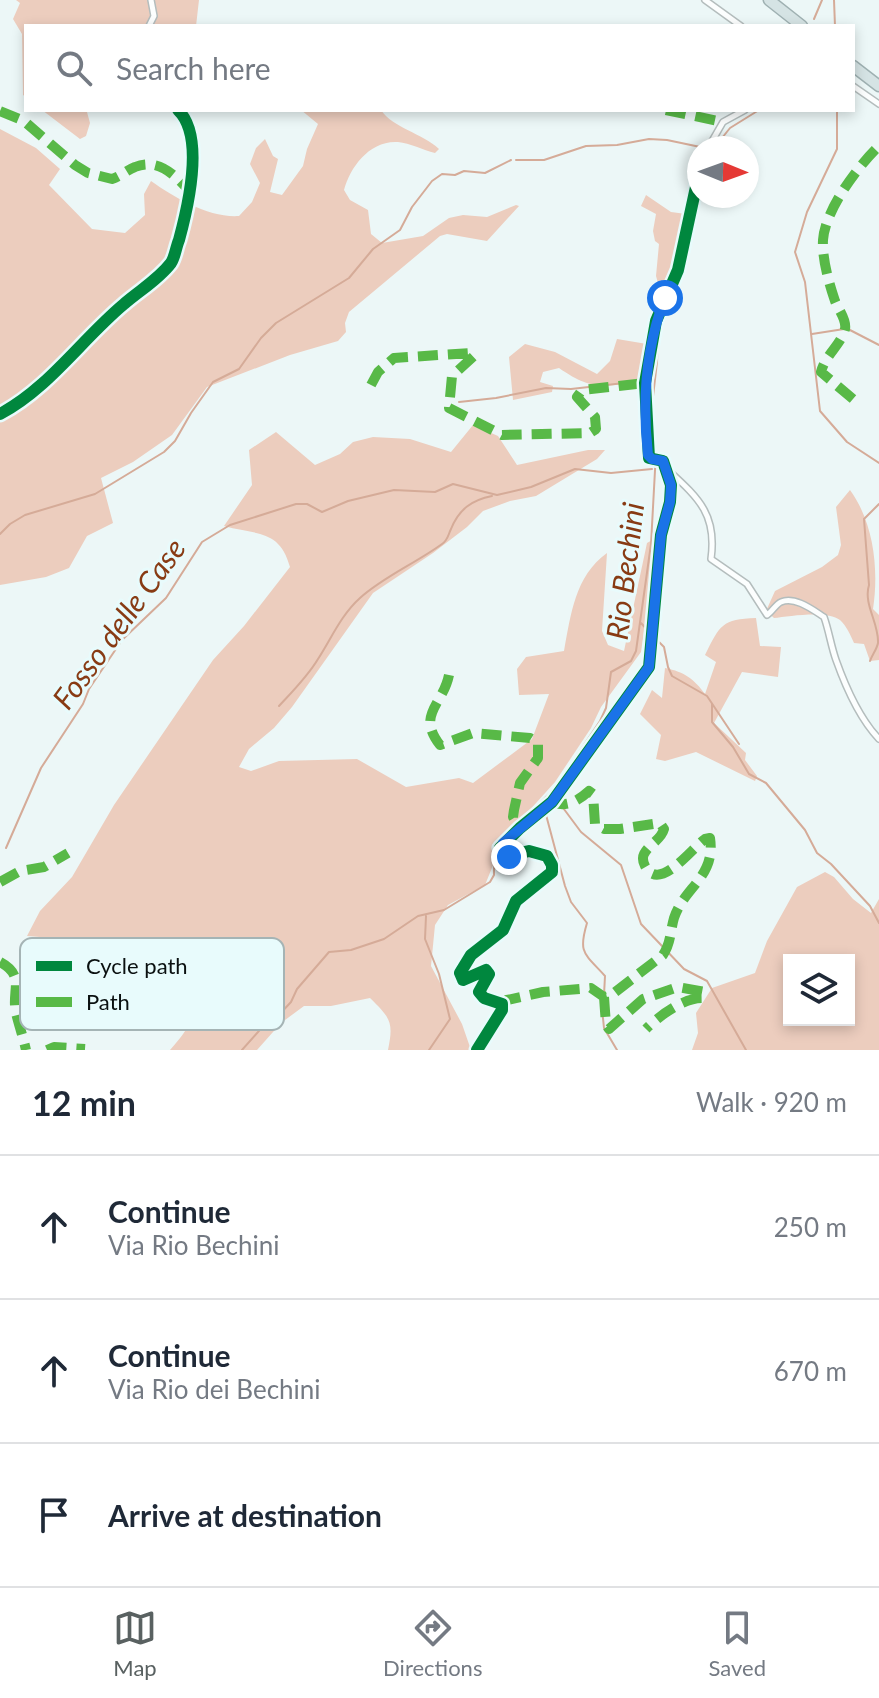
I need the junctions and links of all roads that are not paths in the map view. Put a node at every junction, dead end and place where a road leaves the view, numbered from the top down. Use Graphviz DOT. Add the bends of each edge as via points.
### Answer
graph roads {
  1 [pos="151,0"];
  2 [pos="705,0"];
  3 [pos="769,0"];
  4 [pos="779,0"];
  5 [pos="150,24"];
  6 [pos="738,24"];
  7 [pos="799,24"];
  8 [pos="810,24"];
  9 [pos="855,60"];
  10 [pos="855,68"];
  11 [pos="879,78"];
  12 [pos="879,86"];
  13 [pos="855,87"];
  14 [pos="879,104"];
  15 [pos="180,112"];
  16 [pos="741,112"];
  17 [pos="715,136"];
  18 [pos="691,208"];
  19 [pos="0,414"];
  20 [pos="668,471"];
  21 [pos="879,739"];
  22 [pos="477,1050"];
  1 -- 5 [label="street"];
  2 -- 6 [label="street"];
  3 -- 7 [label="highway"];
  4 -- 8 [label="highway"];
  9 -- 11 [label="highway"];
  10 -- 12 [label="highway"];
  13 -- 14 [label="street"];
  15 -- 19 [label="street" via="191,134 193,176 172,262 51,376"];
  16 -- 17 [label="street" via="723,122"];
  18 -- 20 [label="street" via="678,270 656,321 645,383 649,458 663,461"];
  20 -- 21 [label="street" via="706,511 714,539 711,559 747,584 767,615 788,601 824,617 851,695"];
  20 -- 22 [label="street" via="670,502 661,535 649,667 552,802 500,848 504,857 529,851 547,856 552,872 516,901 503,930 460,973 463,980 486,970 489,974 479,992 502,1004"];
}
